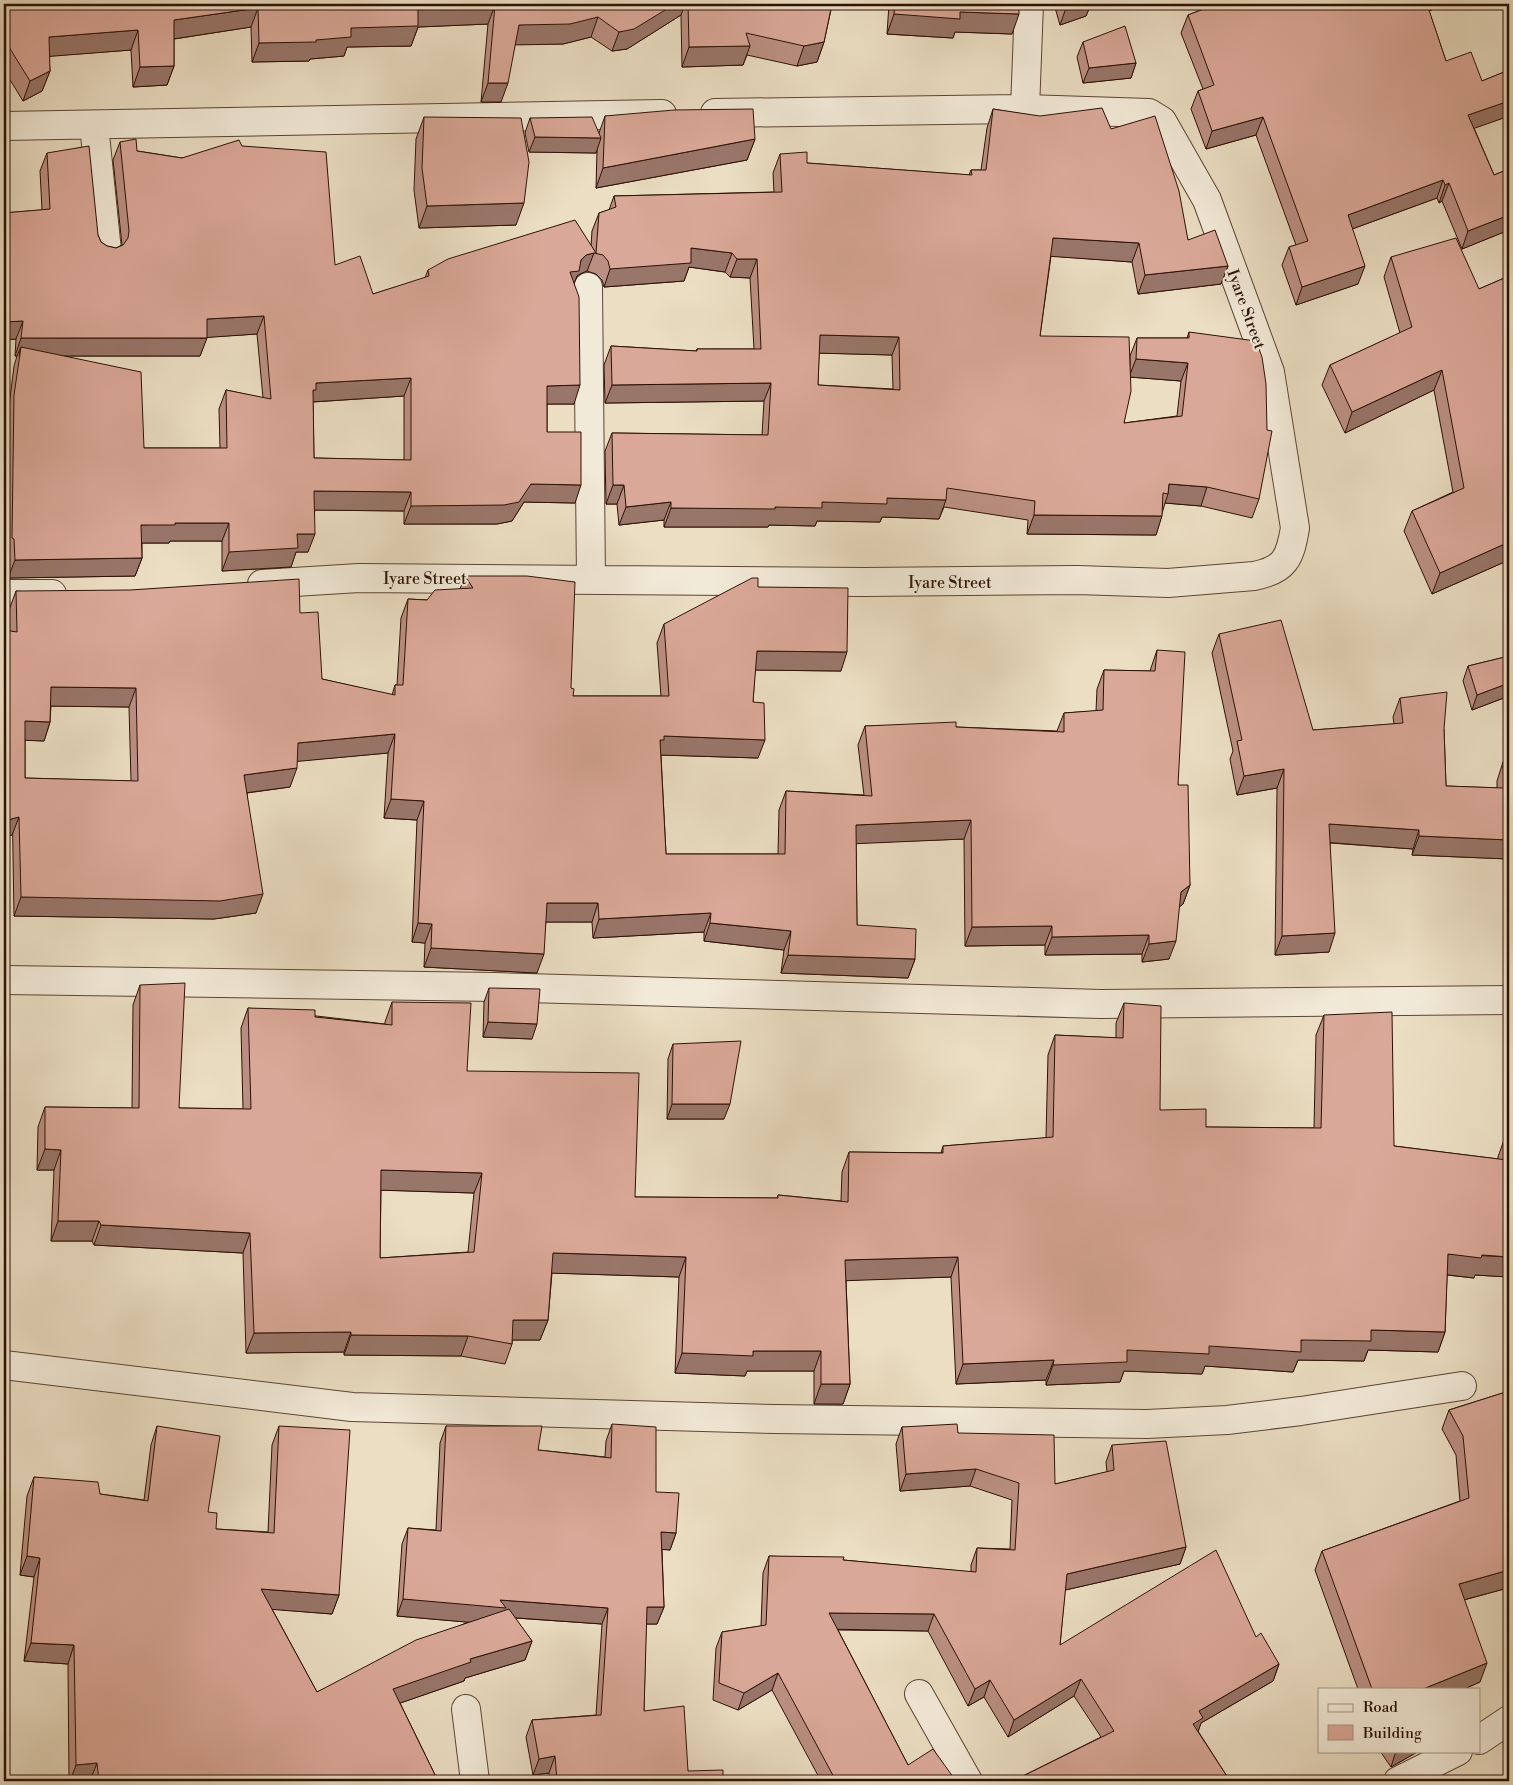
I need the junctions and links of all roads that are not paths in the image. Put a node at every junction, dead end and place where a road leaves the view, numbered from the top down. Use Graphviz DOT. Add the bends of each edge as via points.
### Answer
graph roads {
  1 [pos="1029,4"];
  2 [pos="1025,109"];
  3 [pos="94,125"];
  4 [pos="4,126"];
  5 [pos="107,251"];
  6 [pos="588,287"];
  7 [pos="591,580"];
  8 [pos="240,585"];
  9 [pos="73,593"];
  10 [pos="4,594"];
  11 [pos="4,980"];
  12 [pos="1509,1000"];
  13 [pos="4,1365"];
  14 [pos="1462,1386"];
  15 [pos="919,1694"];
  16 [pos="466,1709"];
  17 [pos="1509,1720"];
  18 [pos="1480,1739"];
  19 [pos="1456,1752"];
  20 [pos="475,1781"];
  21 [pos="968,1781"];
  22 [pos="1398,1781"];
  1 -- 2 [label="street"];
  2 -- 3 [label="street, Iyare Street"];
  2 -- 7 [label="street, Iyare Street" via="1149,113 1162,121 1207,200 1270,372 1295,528 1291,552 1280,567 1268,574 1254,576 1168,583 1077,580"];
  3 -- 4 [label="street, Iyare Street"];
  3 -- 5 [label="street"];
  6 -- 7 [label="street"];
  7 -- 8 [label="street, Iyare Street" via="358,578"];
  9 -- 10 [label="street"];
  11 -- 12 [label="street" via="494,987 1101,1004"];
  13 -- 14 [label="street" via="352,1407 775,1419 1147,1424 1227,1420"];
  15 -- 21 [label="street"];
  16 -- 20 [label="street"];
  17 -- 18 [label="street"];
  19 -- 22 [label="street"];
}
